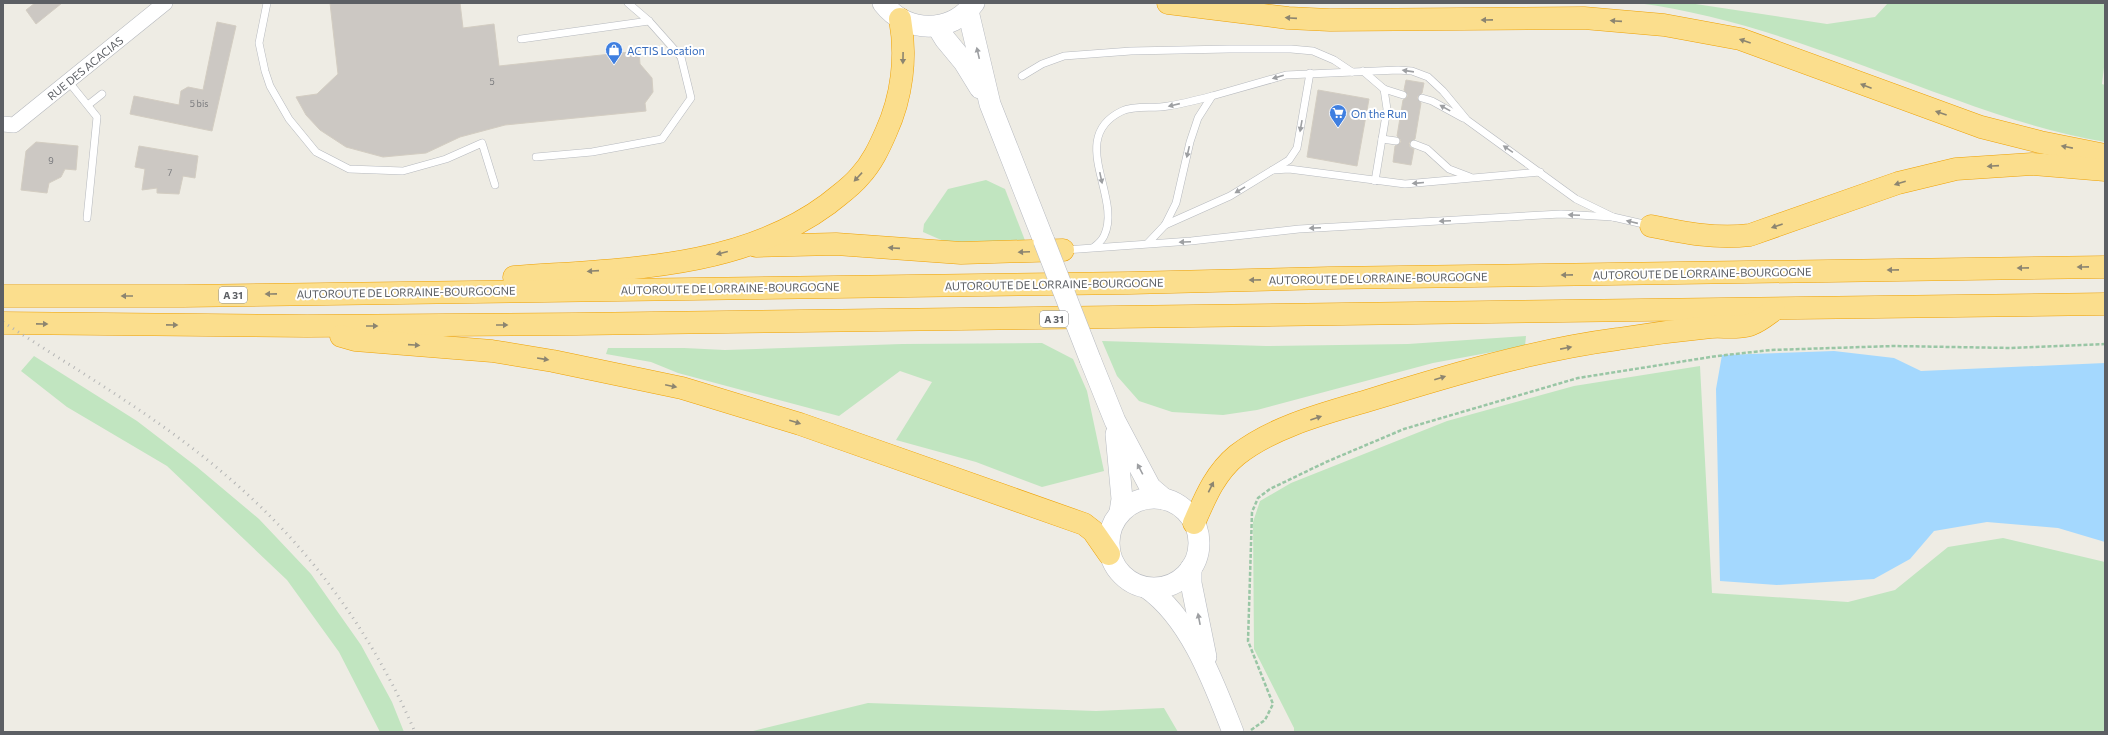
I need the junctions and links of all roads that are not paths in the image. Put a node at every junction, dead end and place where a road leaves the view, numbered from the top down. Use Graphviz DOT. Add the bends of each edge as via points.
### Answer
graph roads {
  1 [pos="164,3"];
  2 [pos="267,3"];
  3 [pos="628,3"];
  4 [pos="883,3"];
  5 [pos="1168,3"];
  6 [pos="971,7"];
  7 [pos="900,19"];
  8 [pos="649,21"];
  9 [pos="938,26"];
  10 [pos="521,39"];
  11 [pos="1363,71"];
  12 [pos="1352,72"];
  13 [pos="1310,73"];
  14 [pos="1022,76"];
  15 [pos="68,81"];
  16 [pos="1384,89"];
  17 [pos="102,94"];
  18 [pos="1403,95"];
  19 [pos="1212,96"];
  20 [pos="1422,98"];
  21 [pos="990,104"];
  22 [pos="88,105"];
  23 [pos="1466,120"];
  24 [pos="3,124"];
  25 [pos="1382,139"];
  26 [pos="1396,141"];
  27 [pos="1414,144"];
  28 [pos="2105,155"];
  29 [pos="536,156"];
  30 [pos="1273,170"];
  31 [pos="2105,170"];
  32 [pos="1540,172"];
  33 [pos="1472,178"];
  34 [pos="1375,181"];
  35 [pos="495,185"];
  36 [pos="1613,217"];
  37 [pos="87,218"];
  38 [pos="1165,225"];
  39 [pos="1651,226"];
  40 [pos="1148,243"];
  41 [pos="1053,246"];
  42 [pos="744,247"];
  43 [pos="1094,247"];
  44 [pos="2105,267"];
  45 [pos="464,291"];
  46 [pos="3,296"];
  47 [pos="2105,304"];
  48 [pos="1776,309"];
  49 [pos="3,323"];
  50 [pos="307,326"];
  51 [pos="1115,421"];
  52 [pos="1164,499"];
  53 [pos="1120,512"];
  54 [pos="1194,523"];
  55 [pos="1109,554"];
  56 [pos="1191,568"];
  57 [pos="1147,588"];
  58 [pos="1209,671"];
  59 [pos="1242,731"];
  1 -- 15 [label="street, RUE DES ACACIAS"];
  2 -- 35 [label="lane" via="259,43 265,71 270,86 289,119 316,152 349,169 403,171 446,159 482,143"];
  3 -- 8 [label="lane"];
  4 -- 7 [label="main road"];
  28 -- 5 [label="highway, one-way" via="1980,127 1740,39 1664,25 1584,18 1323,20"];
  6 -- 9 [label="main road" via="954,21"];
  21 -- 6 [label="main road, one-way"];
  7 -- 9 [label="main road" via="912,25"];
  7 -- 42 [label="highway, one-way" via="903,35 898,101 878,151 860,176 826,205 805,220"];
  8 -- 10 [label="lane"];
  8 -- 29 [label="lane" via="681,57 691,98 662,140 592,152"];
  9 -- 21 [label="main road"];
  11 -- 12 [label="lane"];
  11 -- 16 [label="lane"];
  23 -- 11 [label="lane, one-way" via="1428,77 1398,70"];
  12 -- 13 [label="lane"];
  12 -- 14 [label="lane" via="1314,51 1221,49 1131,51 1064,56 1042,64"];
  13 -- 19 [label="lane, one-way" via="1286,75"];
  13 -- 30 [label="lane, one-way" via="1297,148 1289,160"];
  15 -- 22 [label="lane"];
  15 -- 24 [label="street, RUE DES ACACIAS" via="14,125"];
  16 -- 18 [label="lane"];
  16 -- 25 [label="lane" via="1387,109"];
  17 -- 22 [label="lane"];
  19 -- 38 [label="lane, one-way" via="1198,118 1176,203"];
  19 -- 43 [label="lane, one-way" via="1168,106 1123,111 1110,118 1101,130 1097,146 1107,206 1107,226 1104,237"];
  23 -- 20 [label="lane, one-way"];
  21 -- 41 [label="main road"];
  22 -- 37 [label="lane" via="97,117"];
  32 -- 23 [label="lane, one-way"];
  25 -- 26 [label="lane"];
  25 -- 34 [label="lane"];
  27 -- 33 [label="lane" via="1427,149 1449,168"];
  30 -- 34 [label="lane" via="1289,169"];
  30 -- 38 [label="lane, one-way" via="1230,196"];
  31 -- 39 [label="highway, one-way" via="2032,164 1956,169 1898,183 1750,236 1701,236"];
  32 -- 33 [label="lane"];
  32 -- 36 [label="lane" via="1576,199"];
  33 -- 34 [label="lane, one-way" via="1405,184"];
  39 -- 36 [label="lane, one-way"];
  36 -- 40 [label="lane, one-way" via="1545,215 1299,229 1199,241"];
  38 -- 40 [label="lane"];
  40 -- 43 [label="lane"];
  41 -- 42 [label="highway, one-way" via="961,253 836,244"];
  41 -- 43 [label="lane"];
  41 -- 51 [label="main road, bridge" via="1090,359"];
  42 -- 45 [label="highway, one-way" via="644,267 507,277"];
  44 -- 45 [label="highway, AUTOROUTE DE LORRAINE-BOURGOGNE / A 31, one-way"];
  45 -- 46 [label="highway, AUTOROUTE DE LORRAINE-BOURGOGNE / A 31, one-way"];
  47 -- 48 [label="highway, A 31"];
  50 -- 48 [label="highway, A 31, one-way"];
  54 -- 48 [label="highway, one-way" via="1213,481 1225,466 1246,449 1283,429 1446,377 1528,356 1609,340 1712,327 1751,325"];
  49 -- 50 [label="highway, A 31, one-way"];
  50 -- 55 [label="highway, one-way" via="355,340 492,351 553,360 682,388 800,424 1084,524 1093,531"];
  52 -- 51 [label="main road, one-way" via="1150,487"];
  51 -- 53 [label="main road" via="1122,491"];
  52 -- 53 [label="main road" via="1148,498 1133,503"];
  52 -- 54 [label="main road" via="1186,512"];
  53 -- 55 [label="main road" via="1112,525 1108,539"];
  54 -- 56 [label="main road" via="1199,538 1198,554"];
  55 -- 57 [label="main road" via="1123,577"];
  56 -- 57 [label="main road" via="1183,578 1172,585"];
  58 -- 56 [label="main road, one-way" via="1191,583"];
  57 -- 58 [label="main road" via="1161,599 1177,619"];
  58 -- 59 [label="main road"];
}
